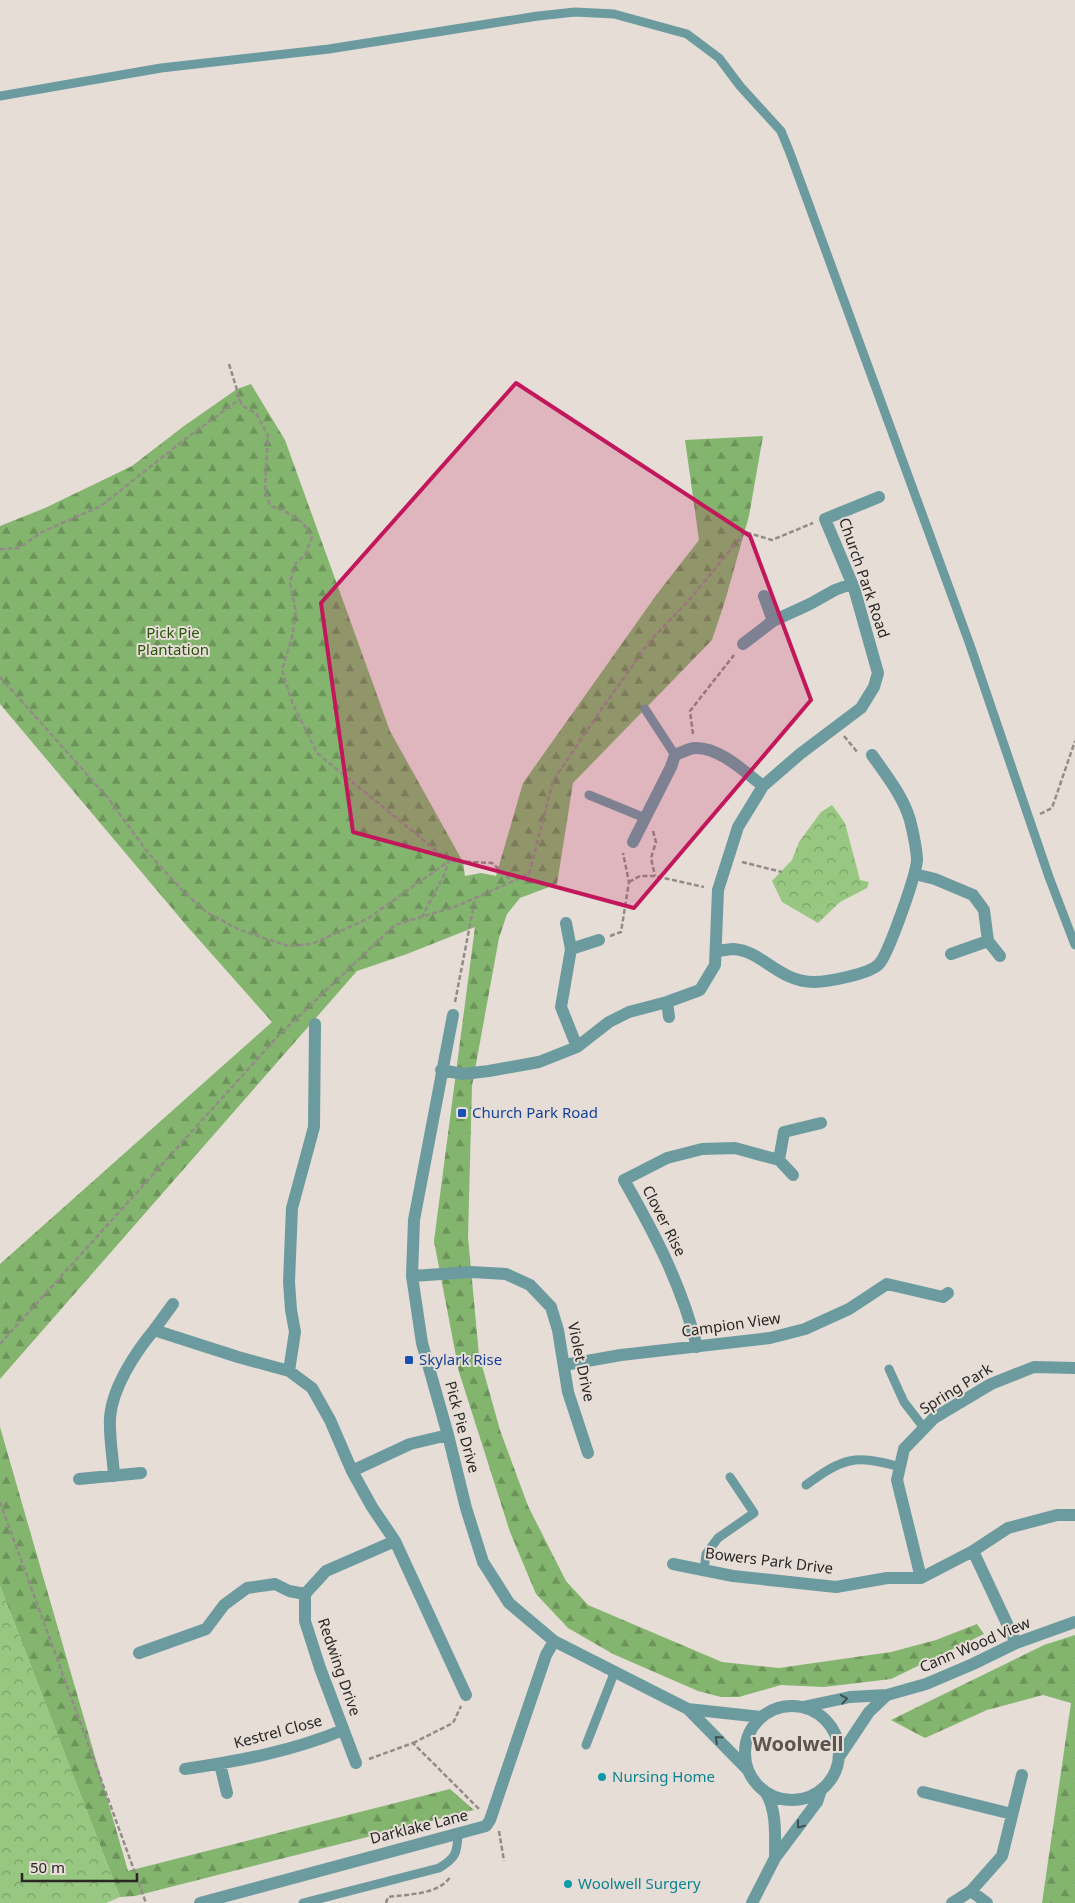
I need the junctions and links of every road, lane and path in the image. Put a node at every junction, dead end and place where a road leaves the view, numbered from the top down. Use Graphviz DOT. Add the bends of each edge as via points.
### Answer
graph roads {
  1 [pos="0,96"];
  2 [pos="229,364"];
  3 [pos="240,399"];
  4 [pos="879,497"];
  5 [pos="825,519"];
  6 [pos="0,549"];
  7 [pos="851,584"];
  8 [pos="764,596"];
  9 [pos="773,621"];
  10 [pos="743,644"];
  11 [pos="0,677"];
  12 [pos="645,709"];
  13 [pos="837,727"];
  14 [pos="1075,741"];
  15 [pos="694,748"];
  16 [pos="675,755"];
  17 [pos="872,755"];
  18 [pos="763,786"];
  19 [pos="589,794"];
  20 [pos="645,818"];
  21 [pos="1029,818"];
  22 [pos="633,842"];
  23 [pos="728,858"];
  24 [pos="449,861"];
  25 [pos="782,872"];
  26 [pos="914,874"];
  27 [pos="654,876"];
  28 [pos="513,882"];
  29 [pos="629,882"];
  30 [pos="718,890"];
  31 [pos="475,898"];
  32 [pos="422,917"];
  33 [pos="566,923"];
  34 [pos="599,940"];
  35 [pos="988,941"];
  36 [pos="1075,945"];
  37 [pos="570,949"];
  38 [pos="716,951"];
  39 [pos="951,954"];
  40 [pos="1000,956"];
  41 [pos="667,1002"];
  42 [pos="453,1015"];
  43 [pos="669,1017"];
  44 [pos="316,1024"];
  45 [pos="577,1047"];
  46 [pos="441,1070"];
  47 [pos="821,1123"];
  48 [pos="779,1160"];
  49 [pos="794,1175"];
  50 [pos="412,1276"];
  51 [pos="948,1293"];
  52 [pos="173,1304"];
  53 [pos="154,1330"];
  54 [pos="0,1344"];
  55 [pos="697,1347"];
  56 [pos="564,1365"];
  57 [pos="1075,1368"];
  58 [pos="889,1369"];
  59 [pos="289,1370"];
  60 [pos="924,1428"];
  61 [pos="448,1434"];
  62 [pos="588,1453"];
  63 [pos="900,1467"];
  64 [pos="352,1471"];
  65 [pos="142,1473"];
  66 [pos="114,1476"];
  67 [pos="730,1477"];
  68 [pos="79,1479"];
  69 [pos="806,1485"];
  70 [pos="0,1502"];
  71 [pos="1075,1515"];
  72 [pos="395,1541"];
  73 [pos="973,1551"];
  74 [pos="674,1564"];
  75 [pos="704,1570"];
  76 [pos="921,1578"];
  77 [pos="305,1594"];
  78 [pos="1075,1622"];
  79 [pos="554,1641"];
  80 [pos="1016,1643"];
  81 [pos="139,1653"];
  82 [pos="615,1671"];
  83 [pos="466,1695"];
  84 [pos="886,1696"];
  85 [pos="803,1707"];
  86 [pos="688,1708"];
  87 [pos="761,1717"];
  88 [pos="344,1730"];
  89 [pos="413,1743"];
  90 [pos="586,1745"];
  91 [pos="839,1757"];
  92 [pos="220,1764"];
  93 [pos="356,1764"];
  94 [pos="185,1769"];
  95 [pos="748,1770"];
  96 [pos="1022,1775"];
  97 [pos="821,1790"];
  98 [pos="766,1792"];
  99 [pos="923,1792"];
  100 [pos="227,1793"];
  101 [pos="1012,1814"];
  102 [pos="490,1820"];
  103 [pos="458,1835"];
  104 [pos="775,1858"];
  105 [pos="504,1861"];
  106 [pos="972,1891"];
  107 [pos="146,1903"];
  108 [pos="200,1903"];
  109 [pos="302,1903"];
  110 [pos="752,1903"];
  111 [pos="952,1903"];
  112 [pos="987,1903"];
  1 -- 21 [label="lane" via="161,68 328,50 575,12 614,14 687,34 719,58 781,131 970,645"];
  2 -- 3 [label="path"];
  3 -- 6 [label="path" via="101,506 42,532 20,548"];
  3 -- 24 [label="path" via="242,406 256,413 268,436 265,488 270,506 303,523 312,536 305,555 296,563 290,582 296,612 282,670 292,702 316,753"];
  4 -- 5 [label="street, Church Park Road"];
  5 -- 7 [label="street, Church Park Road"];
  5 -- 28 [label="path" via="772,540 745,532 691,598 650,641 553,781 530,874"];
  7 -- 9 [label="street"];
  7 -- 13 [label="street, Church Park Road" via="878,673 862,708"];
  8 -- 9 [label="street"];
  9 -- 10 [label="street"];
  10 -- 15 [label="path" via="690,711"];
  11 -- 24 [label="path" via="108,798 148,854 180,888 206,912 240,930 288,946 312,944 367,919"];
  12 -- 16 [label="lane"];
  13 -- 17 [label="path" via="864,759"];
  13 -- 18 [label="street, Church Park Road"];
  14 -- 21 [label="path" via="1052,808"];
  15 -- 16 [label="street"];
  15 -- 18 [label="street" via="727,758"];
  16 -- 20 [label="street"];
  17 -- 26 [label="street" via="902,800 910,820 917,859"];
  18 -- 23 [label="street, Church Park Road" via="738,827"];
  19 -- 20 [label="lane"];
  20 -- 22 [label="street"];
  20 -- 27 [label="path" via="652,826 656,842 652,858"];
  21 -- 36 [label="lane"];
  22 -- 29 [label="path" via="623,848"];
  23 -- 25 [label="path"];
  23 -- 30 [label="street, Church Park Road"];
  24 -- 28 [label="path" via="492,863"];
  24 -- 32 [label="path"];
  26 -- 35 [label="street" via="973,895 984,910"];
  26 -- 38 [label="street" via="894,936 879,965 858,974 814,982 794,980 753,955 735,949"];
  27 -- 29 [label="path" via="640,876"];
  27 -- 30 [label="path"];
  28 -- 31 [label="path"];
  29 -- 34 [label="path" via="621,932"];
  30 -- 38 [label="street, Church Park Road"];
  31 -- 32 [label="path"];
  31 -- 42 [label="path"];
  32 -- 54 [label="path" via="395,925 278,1036"];
  33 -- 37 [label="street"];
  34 -- 37 [label="street"];
  35 -- 39 [label="street"];
  35 -- 40 [label="street"];
  37 -- 45 [label="street" via="561,1007"];
  38 -- 41 [label="street, Church Park Road" via="715,965 700,990"];
  41 -- 43 [label="street"];
  41 -- 45 [label="street, Church Park Road" via="628,1012 609,1022"];
  42 -- 46 [label="street, Pick Pie Drive"];
  44 -- 59 [label="street" via="314,1127 292,1208 289,1282 295,1332"];
  45 -- 46 [label="street, Church Park Road" via="539,1062 489,1072 463,1074"];
  46 -- 50 [label="street, Pick Pie Drive" via="414,1220"];
  47 -- 48 [label="street" via="784,1132"];
  48 -- 49 [label="street, Clover Rise"];
  48 -- 55 [label="street, Clover Rise" via="735,1148 702,1149 667,1158 624,1180 660,1243 682,1296"];
  50 -- 56 [label="street, Violet Drive" via="472,1272 506,1274 530,1285 551,1307"];
  50 -- 61 [label="street, Pick Pie Drive" via="422,1343"];
  51 -- 55 [label="street, Campion View" via="943,1297 887,1284 849,1309 805,1329 770,1338"];
  52 -- 53 [label="street"];
  53 -- 59 [label="street"];
  53 -- 66 [label="street" via="136,1352 120,1384 110,1418"];
  55 -- 56 [label="street, Campion View" via="621,1354"];
  56 -- 62 [label="street, Violet Drive" via="568,1392"];
  57 -- 60 [label="street, Spring Park" via="1034,1367 991,1384 934,1418"];
  58 -- 60 [label="lane" via="904,1402"];
  59 -- 64 [label="street" via="312,1388"];
  60 -- 63 [label="street, Spring Park" via="904,1449"];
  61 -- 64 [label="street" via="410,1444"];
  61 -- 79 [label="street, Pick Pie Drive" via="483,1562 509,1603"];
  63 -- 69 [label="lane" via="862,1460 843,1462"];
  63 -- 76 [label="street, Spring Park" via="897,1480"];
  64 -- 72 [label="street"];
  65 -- 66 [label="street"];
  66 -- 68 [label="street"];
  67 -- 75 [label="lane" via="754,1514 718,1538 706,1554"];
  70 -- 107 [label="path"];
  71 -- 73 [label="street, Bowers Park Drive" via="1057,1515 1008,1528"];
  72 -- 77 [label="street" via="326,1571"];
  72 -- 83 [label="street"];
  73 -- 76 [label="street, Bowers Park Drive"];
  73 -- 80 [label="street"];
  74 -- 75 [label="street, Bowers Park Drive"];
  75 -- 76 [label="street, Bowers Park Drive" via="836,1587 886,1578"];
  77 -- 81 [label="street" via="274,1584 247,1588 224,1605 206,1629"];
  77 -- 88 [label="street, Redwing Drive" via="305,1621"];
  78 -- 80 [label="street, Cann Wood View"];
  79 -- 82 [label="street, Pick Pie Drive"];
  79 -- 102 [label="street, Darklake Lane" via="546,1655"];
  80 -- 84 [label="street, Cann Wood View" via="926,1684"];
  82 -- 86 [label="street, Pick Pie Drive"];
  82 -- 90 [label="lane"];
  83 -- 89 [label="path" via="453,1723"];
  85 -- 84 [label="street, Cann Wood View, one-way" via="850,1698"];
  84 -- 91 [label="street, Cann Wood View" via="869,1712"];
  85 -- 87 [label="street" via="788,1705"];
  85 -- 91 [label="street" via="826,1720 834,1731"];
  86 -- 87 [label="street, Pick Pie Drive"];
  95 -- 86 [label="street, Pick Pie Drive, one-way"];
  87 -- 95 [label="street" via="751,1728 746,1741 744,1756"];
  88 -- 92 [label="street, Kestrel Close" via="316,1742"];
  88 -- 93 [label="street, Redwing Drive"];
  89 -- 93 [label="path"];
  89 -- 102 [label="path"];
  91 -- 97 [label="street" via="833,1775"];
  92 -- 94 [label="street, Kestrel Close"];
  92 -- 100 [label="street, Kestrel Close"];
  95 -- 98 [label="street" via="755,1783"];
  96 -- 101 [label="street"];
  97 -- 98 [label="street" via="804,1798 784,1800"];
  97 -- 104 [label="street, one-way" via="817,1802"];
  98 -- 104 [label="street" via="774,1819"];
  99 -- 101 [label="street"];
  101 -- 106 [label="street" via="1002,1856"];
  102 -- 103 [label="street, Darklake Lane" via="486,1826"];
  102 -- 105 [label="path" via="500,1833"];
  103 -- 108 [label="street, Darklake Lane"];
  103 -- 109 [label="lane" via="457,1852 439,1868"];
  104 -- 110 [label="street"];
  106 -- 111 [label="street"];
  106 -- 112 [label="street"];
}
